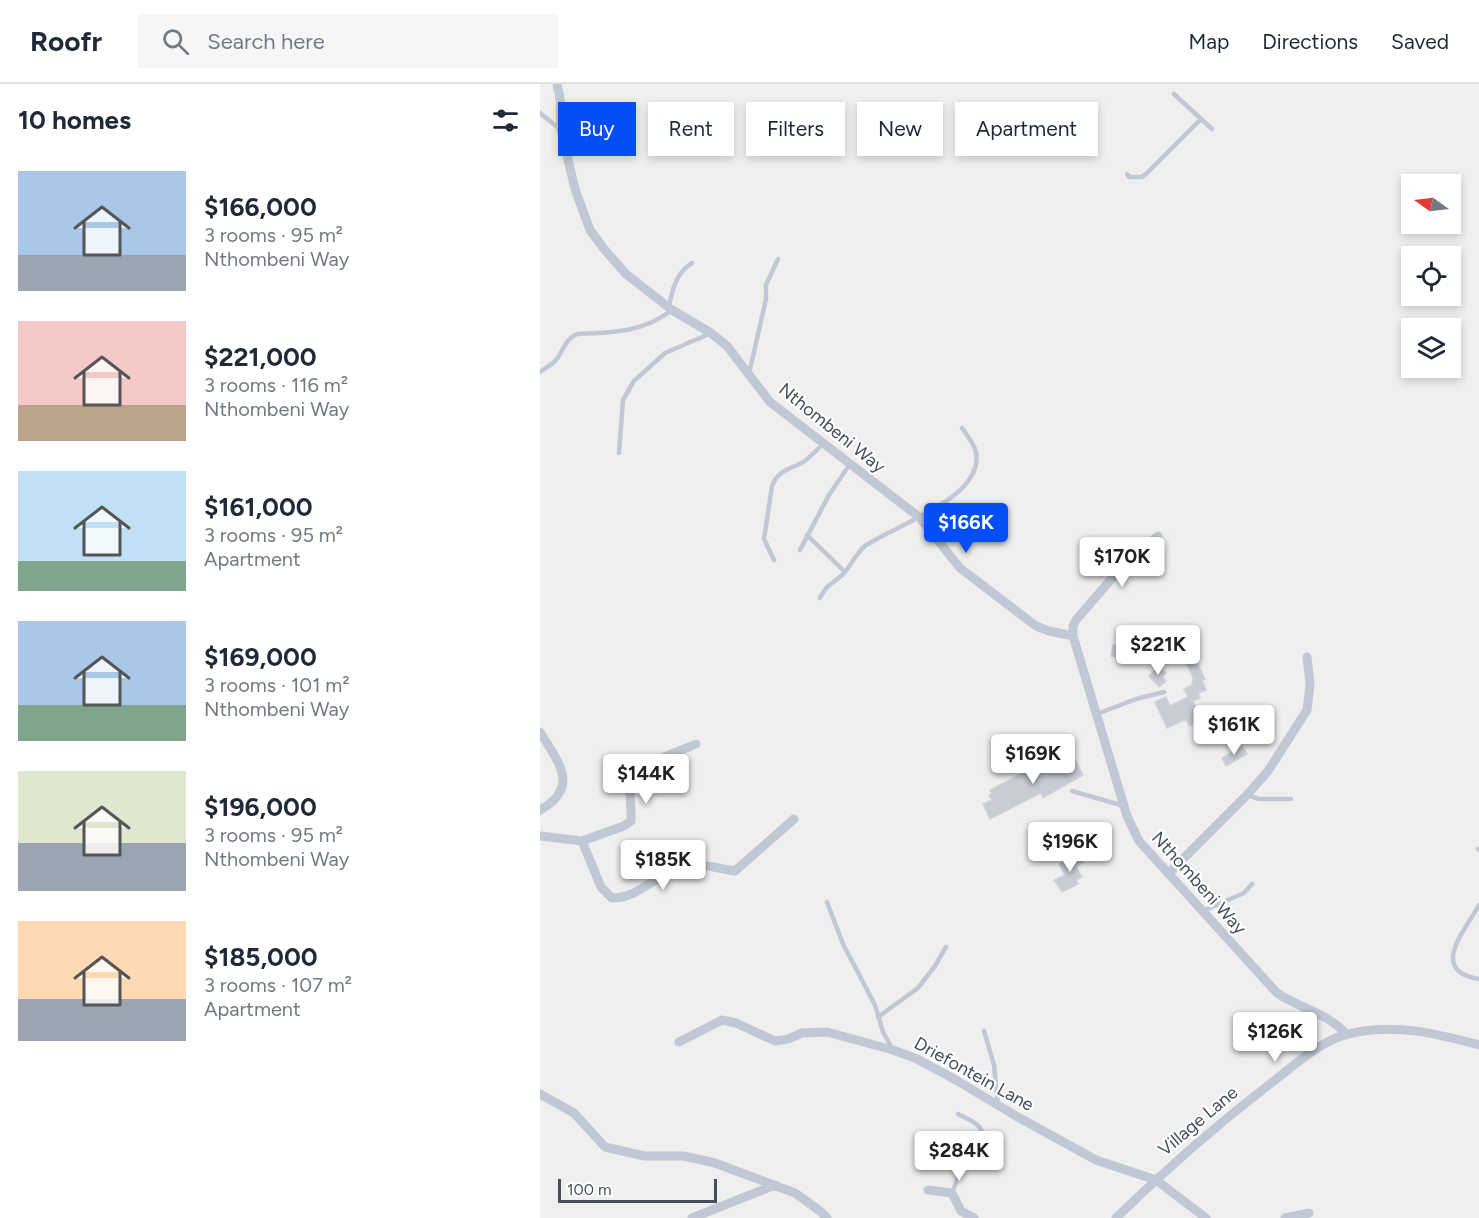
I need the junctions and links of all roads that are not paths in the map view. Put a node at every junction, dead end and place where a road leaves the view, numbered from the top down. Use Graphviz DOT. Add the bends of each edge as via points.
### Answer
graph roads {
  1 [pos="557,84"];
  2 [pos="1174,93"];
  3 [pos="560,102"];
  4 [pos="540,113"];
  5 [pos="1201,119"];
  6 [pos="558,128"];
  7 [pos="1212,129"];
  8 [pos="567,156"];
  9 [pos="1127,174"];
  10 [pos="778,259"];
  11 [pos="692,263"];
  12 [pos="670,308"];
  13 [pos="711,333"];
  14 [pos="540,372"];
  15 [pos="749,374"];
  16 [pos="962,428"];
  17 [pos="824,443"];
  18 [pos="619,453"];
  19 [pos="850,464"];
  20 [pos="919,517"];
  21 [pos="807,535"];
  22 [pos="1158,536"];
  23 [pos="800,550"];
  24 [pos="774,560"];
  25 [pos="845,572"];
  26 [pos="820,598"];
  27 [pos="1073,636"];
  28 [pos="1307,657"];
  29 [pos="1164,692"];
  30 [pos="1097,714"];
  31 [pos="540,732"];
  32 [pos="696,744"];
  33 [pos="1072,791"];
  34 [pos="1247,795"];
  35 [pos="1291,799"];
  36 [pos="1124,806"];
  37 [pos="540,810"];
  38 [pos="794,819"];
  39 [pos="540,836"];
  40 [pos="582,841"];
  41 [pos="1169,873"];
  42 [pos="1252,884"];
  43 [pos="827,902"];
  44 [pos="1479,905"];
  45 [pos="1203,911"];
  46 [pos="946,947"];
  47 [pos="1479,979"];
  48 [pos="878,1017"];
  49 [pos="984,1031"];
  50 [pos="1346,1034"];
  51 [pos="679,1042"];
  52 [pos="1479,1045"];
  53 [pos="893,1050"];
  54 [pos="540,1094"];
  55 [pos="998,1105"];
  56 [pos="958,1114"];
  57 [pos="1156,1179"];
  58 [pos="775,1185"];
  59 [pos="928,1190"];
  60 [pos="952,1193"];
  61 [pos="1309,1213"];
  62 [pos="692,1218"];
  63 [pos="827,1218"];
  64 [pos="974,1218"];
  65 [pos="1116,1218"];
  66 [pos="1206,1218"];
  67 [pos="1285,1218"];
  1 -- 3 [label="street, Nthombeni Way"];
  2 -- 5 [label="lane"];
  4 -- 6 [label="lane"];
  5 -- 7 [label="lane"];
  5 -- 9 [label="lane" via="1147,173 1135,178"];
  8 -- 12 [label="street, Nthombeni Way" via="590,230 626,274"];
  10 -- 15 [label="lane" via="766,285"];
  11 -- 12 [label="lane" via="681,273 672,291"];
  12 -- 13 [label="street, Nthombeni Way"];
  12 -- 14 [label="lane" via="651,324 635,329 572,336 555,360"];
  13 -- 15 [label="street, Nthombeni Way" via="728,346"];
  13 -- 18 [label="lane" via="665,353 634,381 623,400"];
  15 -- 17 [label="street, Nthombeni Way" via="770,402"];
  16 -- 20 [label="lane" via="976,451 973,472 958,492"];
  17 -- 19 [label="street, Nthombeni Way"];
  17 -- 24 [label="lane" via="775,479 764,539"];
  19 -- 20 [label="street, Nthombeni Way"];
  19 -- 21 [label="lane"];
  20 -- 25 [label="lane" via="865,546"];
  20 -- 27 [label="street, Nthombeni Way" via="960,568 987,589 1042,630"];
  21 -- 23 [label="lane"];
  21 -- 25 [label="lane"];
  22 -- 27 [label="street" via="1126,562 1076,620"];
  25 -- 26 [label="lane" via="826,586"];
  27 -- 30 [label="street, Nthombeni Way"];
  28 -- 34 [label="street" via="1310,684 1306,710 1265,776"];
  29 -- 30 [label="lane"];
  30 -- 36 [label="street, Nthombeni Way"];
  31 -- 37 [label="street" via="564,779 556,799"];
  32 -- 40 [label="street" via="642,768 632,780 629,792 633,805 631,821"];
  33 -- 36 [label="lane"];
  34 -- 35 [label="lane"];
  34 -- 41 [label="street"];
  36 -- 41 [label="street, Nthombeni Way" via="1139,841"];
  38 -- 40 [label="street" via="735,871 690,864 625,898 612,898 601,887"];
  39 -- 40 [label="street"];
  41 -- 45 [label="street, Nthombeni Way"];
  42 -- 45 [label="lane" via="1244,893"];
  43 -- 48 [label="lane"];
  44 -- 47 [label="lane" via="1458,937 1453,962 1463,974"];
  45 -- 50 [label="street, Nthombeni Way" via="1277,993 1331,1021"];
  46 -- 48 [label="lane" via="918,988"];
  48 -- 53 [label="lane"];
  49 -- 55 [label="lane" via="994,1065"];
  50 -- 52 [label="street, Village Lane" via="1405,1029"];
  50 -- 57 [label="street, Village Lane" via="1287,1071"];
  51 -- 53 [label="street, Driefontein Lane" via="722,1020 775,1041 802,1033 827,1032"];
  53 -- 55 [label="street, Driefontein Lane" via="917,1059"];
  54 -- 58 [label="street" via="574,1113 611,1150 701,1159"];
  55 -- 57 [label="street, Driefontein Lane" via="1096,1160"];
  56 -- 60 [label="lane" via="980,1126 983,1137"];
  57 -- 65 [label="street, Village Lane"];
  57 -- 66 [label="street, Driefontein Lane"];
  58 -- 62 [label="street"];
  58 -- 63 [label="street" via="802,1197"];
  59 -- 60 [label="street"];
  60 -- 64 [label="street" via="961,1211"];
  61 -- 67 [label="street"];
}
